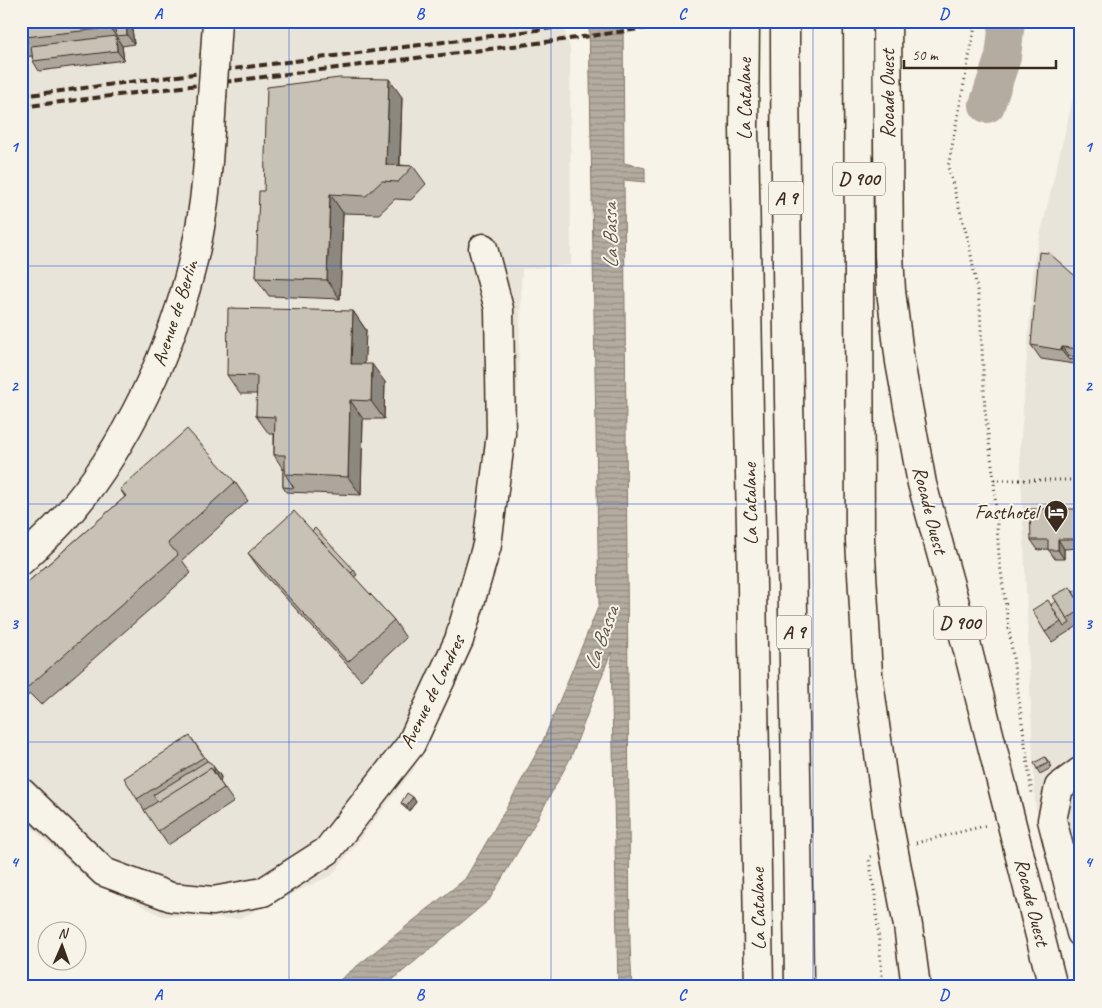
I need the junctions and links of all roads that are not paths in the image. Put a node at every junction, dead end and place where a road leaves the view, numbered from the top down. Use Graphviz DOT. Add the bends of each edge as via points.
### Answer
graph roads {
  1 [pos="217,21"];
  2 [pos="745,21"];
  3 [pos="785,21"];
  4 [pos="887,27"];
  5 [pos="858,28"];
  6 [pos="483,248"];
  7 [pos="21,561"];
  8 [pos="1081,771"];
  9 [pos="21,792"];
  10 [pos="1081,933"];
  11 [pos="759,987"];
  12 [pos="799,987"];
  13 [pos="916,987"];
  14 [pos="1053,987"];
  1 -- 7 [label="main road, Avenue de Berlin, bridge" via="208,169 185,295 168,342 113,450 62,520"];
  2 -- 11 [label="main road, La Catalane / A 9" via="744,129"];
  3 -- 12 [label="main road, La Catalane / A 9" via="786,278"];
  4 -- 14 [label="main road, Rocade Ouest / D 900" via="889,255 900,362 922,484"];
  5 -- 13 [label="main road, Rocade Ouest / D 900" via="860,541 868,674"];
  6 -- 9 [label="main road, Avenue de Londres" via="499,309 501,434 487,545 459,640 411,744 327,851 263,892 213,901 170,897 104,872"];
  8 -- 10 [label="main road" via="1059,787 1052,820"];
}
